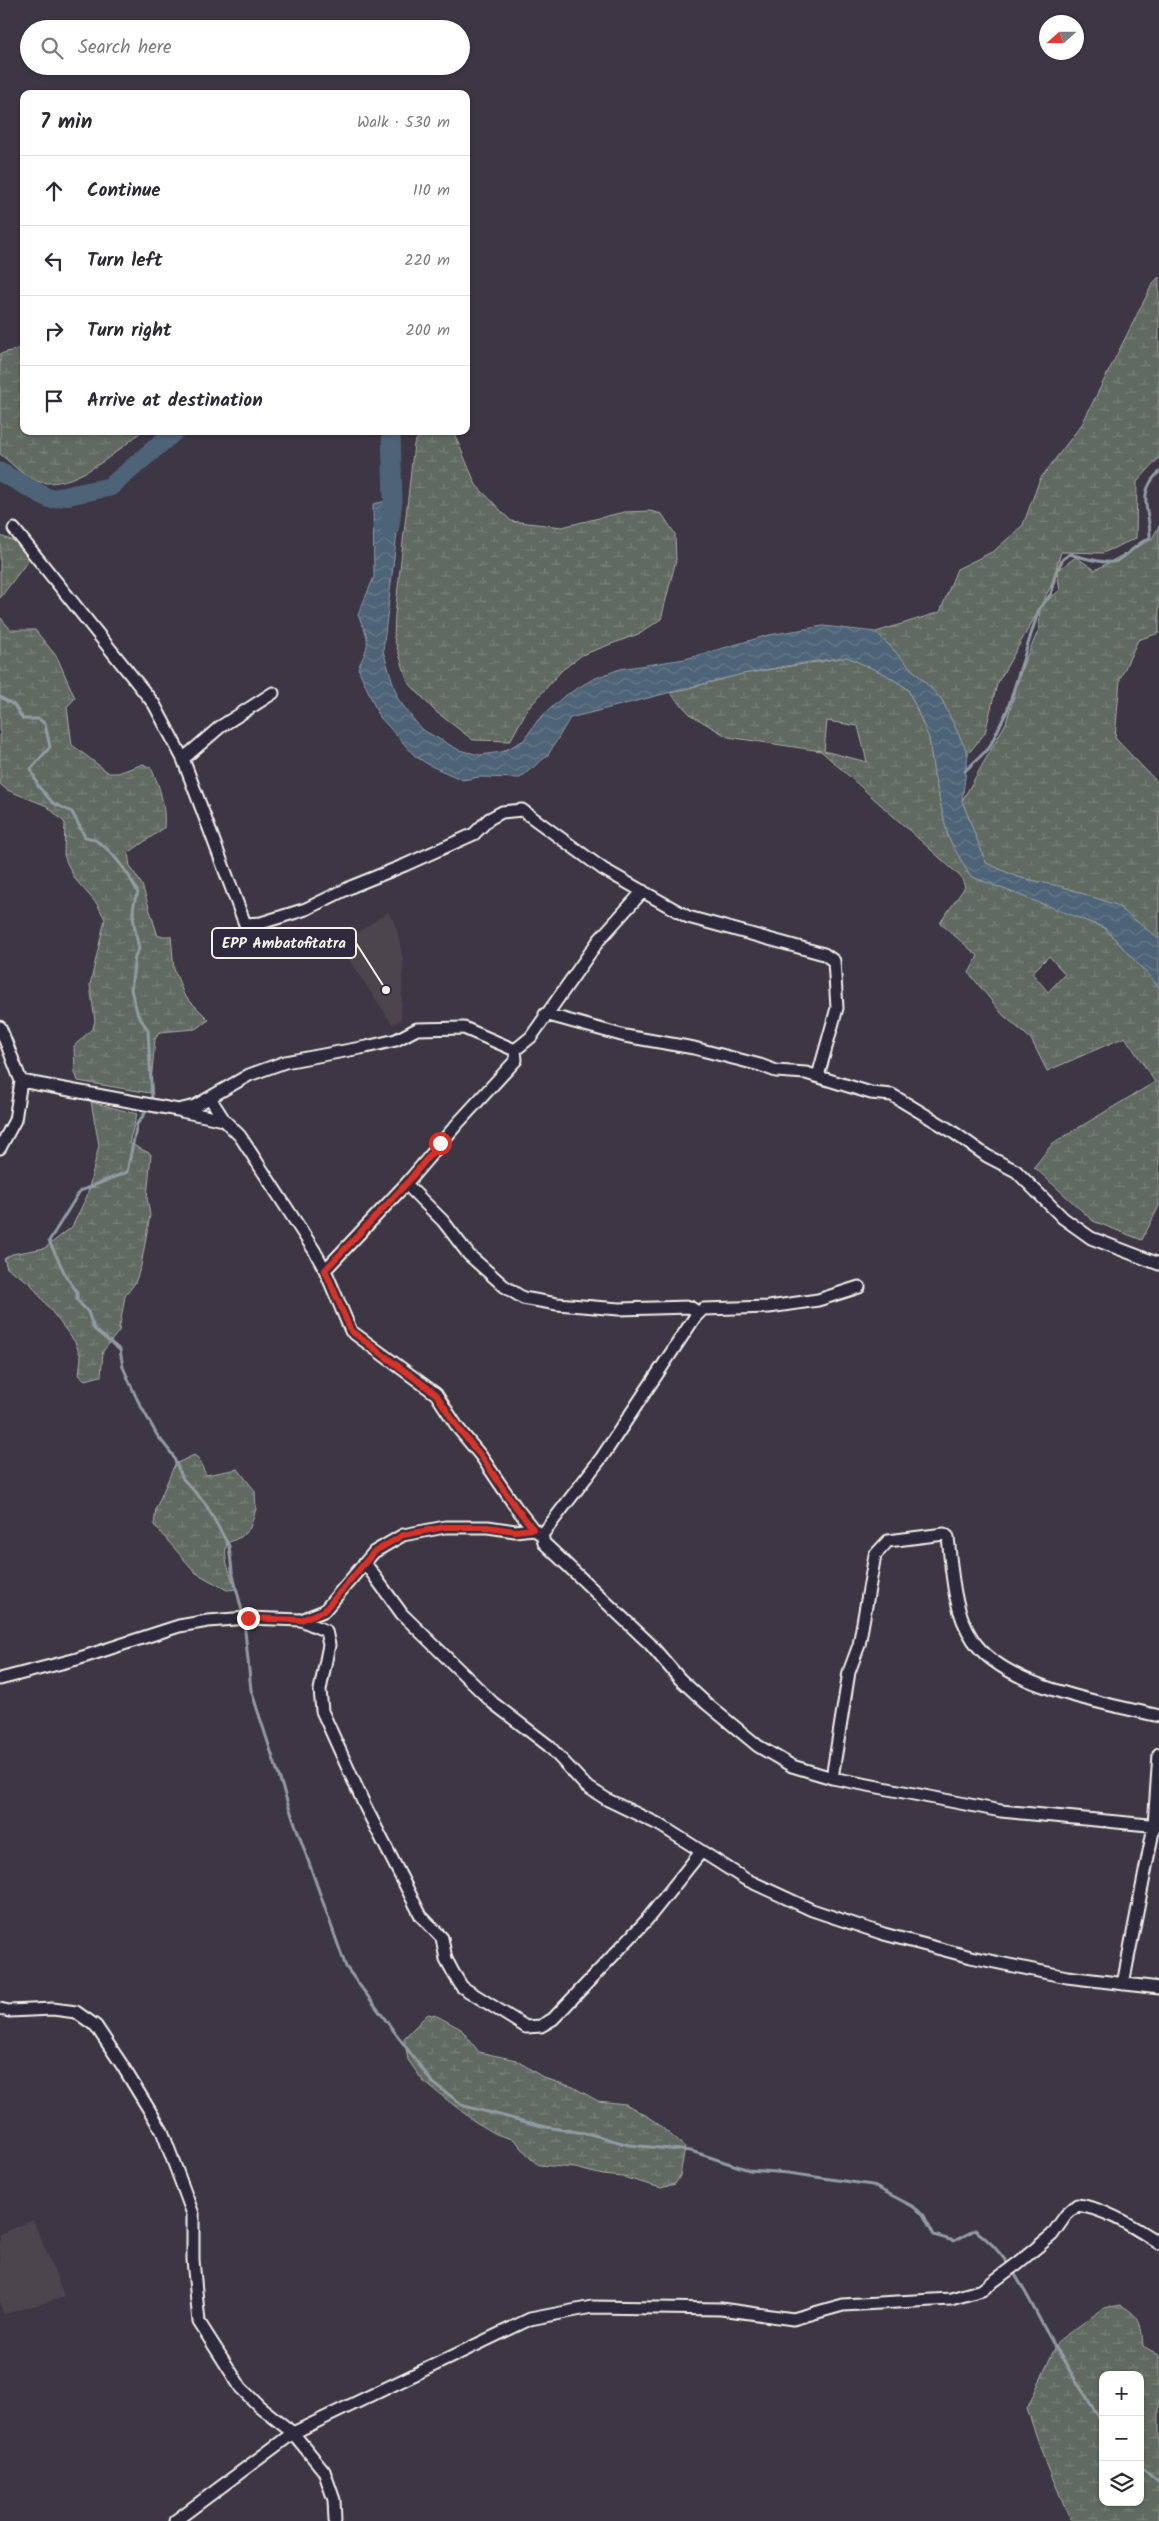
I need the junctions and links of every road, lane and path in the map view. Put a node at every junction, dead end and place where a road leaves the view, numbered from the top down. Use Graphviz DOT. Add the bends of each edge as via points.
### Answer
graph roads {
  1 [pos="14,529"];
  2 [pos="273,693"];
  3 [pos="183,758"];
  4 [pos="643,891"];
  5 [pos="545,1014"];
  6 [pos="0,1027"];
  7 [pos="515,1050"];
  8 [pos="818,1076"];
  9 [pos="21,1081"];
  10 [pos="210,1098"];
  11 [pos="178,1110"];
  12 [pos="224,1120"];
  13 [pos="0,1148"];
  14 [pos="406,1184"];
  15 [pos="1159,1264"];
  16 [pos="325,1270"];
  17 [pos="859,1287"];
  18 [pos="699,1313"];
  19 [pos="538,1532"];
  20 [pos="364,1563"];
  21 [pos="301,1620"];
  22 [pos="0,1679"];
  23 [pos="1159,1716"];
  24 [pos="1159,1754"];
  25 [pos="832,1778"];
  26 [pos="1157,1826"];
  27 [pos="701,1852"];
  28 [pos="1123,1984"];
  29 [pos="1159,1988"];
  30 [pos="0,2009"];
  31 [pos="1159,2242"];
  32 [pos="293,2434"];
  33 [pos="175,2521"];
  34 [pos="335,2521"];
  1 -- 3 [label="street" via="154,704"];
  2 -- 3 [label="street" via="220,727"];
  3 -- 4 [label="street" via="245,924 261,923 306,909 474,834 489,819 502,812 522,810 603,869"];
  4 -- 5 [label="street" via="599,940"];
  4 -- 8 [label="street" via="688,917 824,954 834,961 837,1008"];
  5 -- 7 [label="street" via="531,1036"];
  5 -- 8 [label="street" via="625,1036 694,1048 776,1071"];
  6 -- 9 [label="street"];
  7 -- 10 [label="street" via="464,1028 417,1028 396,1040 285,1062 249,1075"];
  7 -- 14 [label="street" via="516,1060"];
  8 -- 15 [label="street" via="872,1093 892,1095 1016,1171 1063,1218 1091,1238"];
  9 -- 11 [label="street"];
  9 -- 13 [label="street" via="15,1120"];
  10 -- 11 [label="street"];
  10 -- 12 [label="street"];
  11 -- 12 [label="street"];
  12 -- 16 [label="street" via="240,1136"];
  14 -- 16 [label="street"];
  14 -- 18 [label="street" via="443,1221 469,1255 523,1298 619,1309 690,1307"];
  16 -- 19 [label="street" via="351,1331 436,1394 515,1506"];
  17 -- 18 [label="street" via="818,1300 769,1307 715,1307"];
  18 -- 19 [label="street" via="602,1457"];
  19 -- 20 [label="street" via="445,1527 403,1535 374,1552"];
  19 -- 25 [label="street" via="544,1542 650,1644 680,1679 758,1746 792,1766"];
  20 -- 21 [label="street" via="324,1611"];
  20 -- 27 [label="street" via="402,1614 493,1703 549,1746 586,1786 660,1825"];
  21 -- 22 [label="street" via="248,1618 179,1626 77,1659"];
  21 -- 27 [label="street" via="326,1631 329,1645 320,1690 322,1711 365,1806 421,1916 442,1938 446,1959 462,1987 526,2027 541,2026 553,2019 645,1922"];
  23 -- 25 [label="street" via="1046,1688 988,1660 972,1639 960,1614 948,1538 944,1534 888,1541 876,1555 859,1645 848,1672"];
  24 -- 26 [label="street"];
  25 -- 26 [label="street" via="1001,1811"];
  26 -- 28 [label="street"];
  27 -- 28 [label="street" via="745,1879 812,1910 884,1934 971,1958 1067,1977"];
  28 -- 29 [label="street"];
  30 -- 32 [label="street" via="76,2012 96,2026 162,2131 173,2156 193,2214 192,2260 199,2322 242,2388"];
  31 -- 32 [label="street" via="1088,2206 1077,2205 1052,2235 982,2290 951,2299 843,2305 793,2319 721,2309 592,2307 530,2319"];
  32 -- 33 [label="street"];
  32 -- 34 [label="street" via="324,2471 334,2500"];
}
